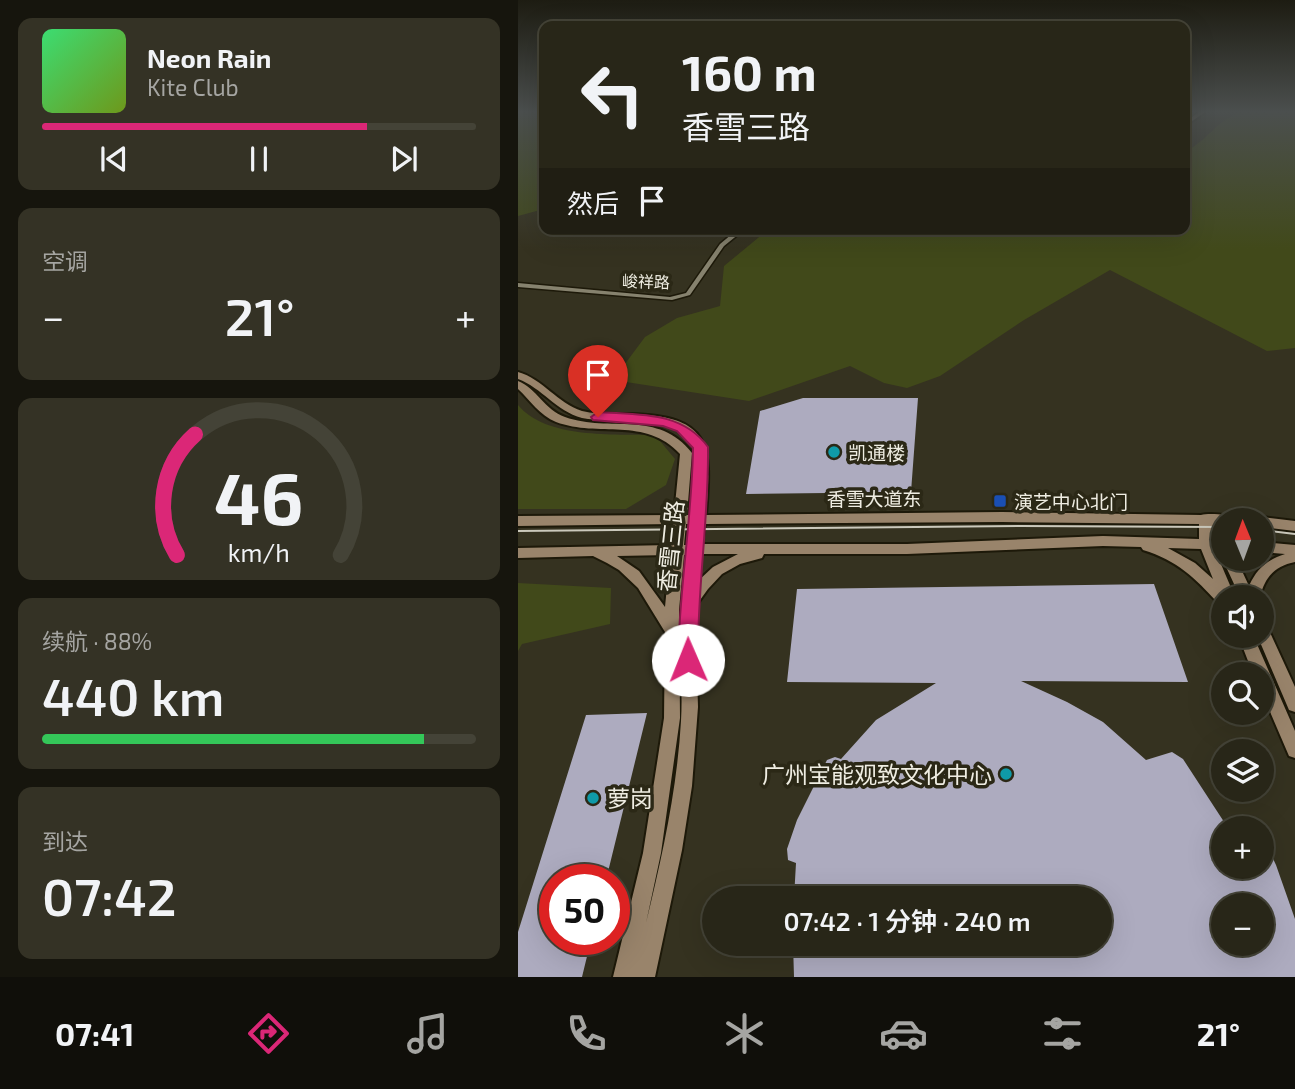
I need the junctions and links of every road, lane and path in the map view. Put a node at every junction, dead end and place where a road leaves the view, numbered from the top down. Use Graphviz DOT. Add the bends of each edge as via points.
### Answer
graph roads {
  1 [pos="735,235"];
  2 [pos="518,285"];
  3 [pos="518,375"];
  4 [pos="518,384"];
  5 [pos="698,518"];
  6 [pos="1206,518"];
  7 [pos="1211,518"];
  8 [pos="679,519"];
  9 [pos="518,521"];
  10 [pos="1274,523"];
  11 [pos="1211,526"];
  12 [pos="1295,526"];
  13 [pos="1103,541"];
  14 [pos="1206,544"];
  15 [pos="1211,544"];
  16 [pos="693,549"];
  17 [pos="1274,549"];
  18 [pos="677,550"];
  19 [pos="794,550"];
  20 [pos="1295,550"];
  21 [pos="567,552"];
  22 [pos="518,553"];
  23 [pos="1295,557"];
  24 [pos="1211,585"];
  25 [pos="1223,585"];
  26 [pos="1256,585"];
  27 [pos="688,607"];
  28 [pos="672,630"];
  29 [pos="1270,648"];
  30 [pos="1274,702"];
  31 [pos="1295,705"];
  32 [pos="1295,751"];
  33 [pos="624,977"];
  34 [pos="645,977"];
  1 -- 2 [label="street, 峻祥路" via="722,245 688,294 670,299"];
  3 -- 5 [label="main road, 香雪三路" via="576,413 666,422 691,435 702,454"];
  4 -- 8 [label="main road, 香雪三路" via="558,419 590,426 652,429 676,439 686,453 687,465"];
  5 -- 6 [label="main road, 香雪大道东"];
  5 -- 8 [label="main road, 香雪大道东"];
  5 -- 16 [label="main road, 香雪三路"];
  6 -- 7 [label="main road, 香雪大道东"];
  6 -- 11 [label="main road"];
  6 -- 14 [label="main road"];
  8 -- 9 [label="main road, 香雪大道东"];
  8 -- 18 [label="main road, 香雪三路"];
  10 -- 12 [label="main road"];
  13 -- 14 [label="main road"];
  13 -- 19 [label="main road"];
  13 -- 24 [label="main road" via="1146,547 1183,559"];
  14 -- 15 [label="main road"];
  14 -- 25 [label="main road"];
  16 -- 18 [label="main road"];
  16 -- 19 [label="main road"];
  16 -- 27 [label="main road, 香雪三路"];
  17 -- 20 [label="main road"];
  18 -- 21 [label="main road"];
  18 -- 28 [label="main road, 香雪三路"];
  19 -- 27 [label="main road" via="729,562 710,575"];
  21 -- 22 [label="main road"];
  21 -- 28 [label="main road" via="599,555 623,564 642,583"];
  23 -- 26 [label="main road" via="1265,570"];
  27 -- 34 [label="main road, 香雪三路" via="689,723 666,883"];
  28 -- 33 [label="main road, 香雪三路" via="673,718 664,785"];
  29 -- 31 [label="main road"];
  30 -- 32 [label="street"];
}
